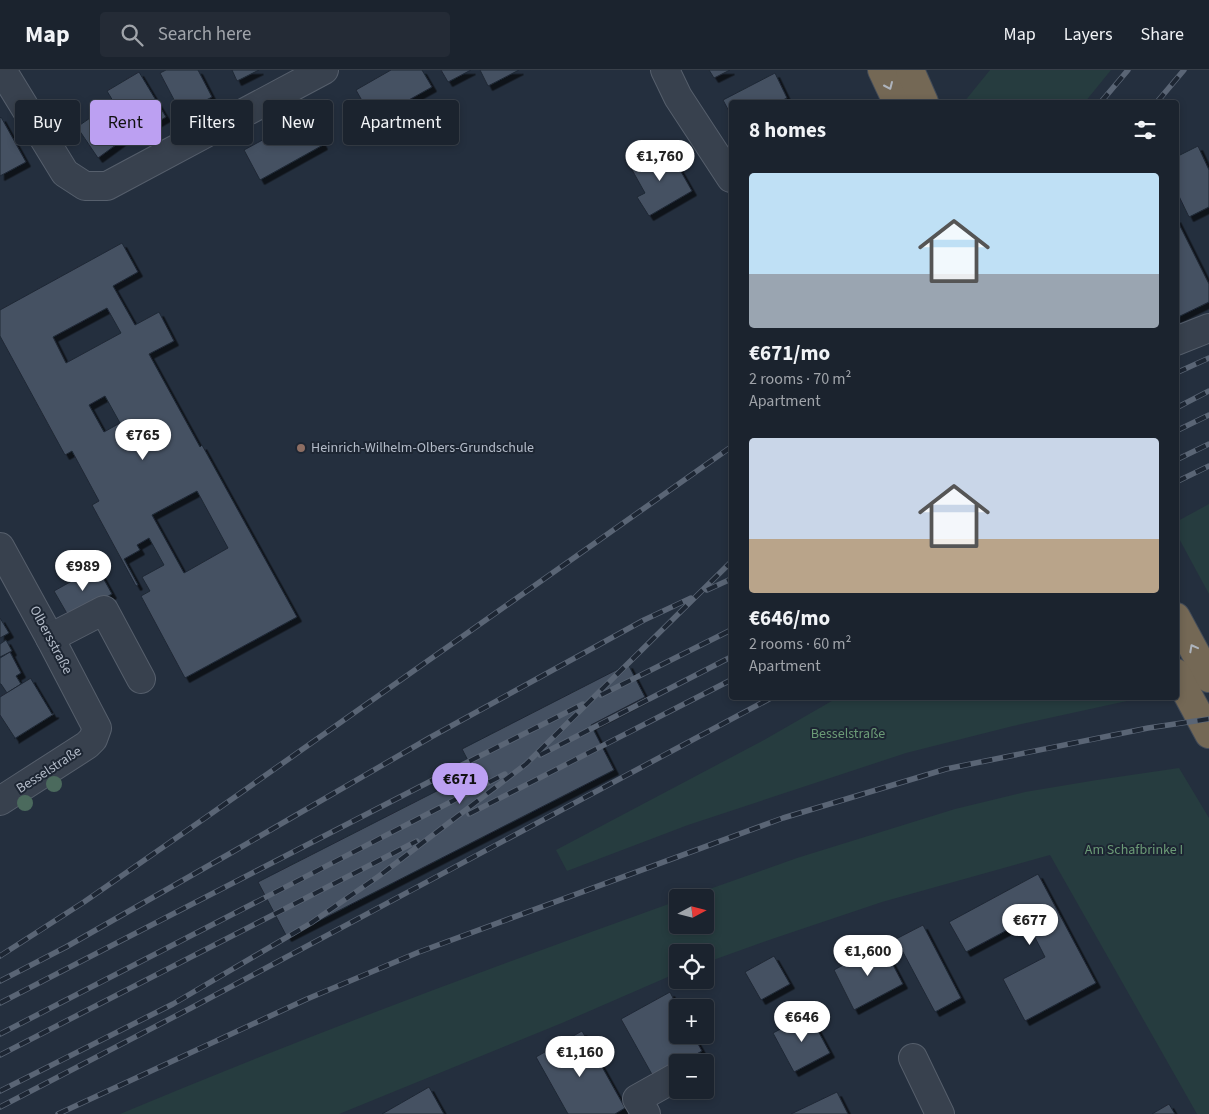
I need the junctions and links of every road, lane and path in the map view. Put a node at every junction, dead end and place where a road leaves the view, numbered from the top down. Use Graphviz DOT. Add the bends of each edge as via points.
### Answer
graph roads {
  1 [pos="2,70"];
  2 [pos="324,70"];
  3 [pos="665,70"];
  4 [pos="882,70"];
  5 [pos="910,70"];
  6 [pos="896,100"];
  7 [pos="923,100"];
  8 [pos="729,175"];
  9 [pos="1209,328"];
  10 [pos="1179,340"];
  11 [pos="0,546"];
  12 [pos="1179,623"];
  13 [pos="50,638"];
  14 [pos="1209,678"];
  15 [pos="141,679"];
  16 [pos="1179,679"];
  17 [pos="1209,734"];
  18 [pos="95,735"];
  19 [pos="0,801"];
  20 [pos="913,1058"];
  21 [pos="669,1081"];
  22 [pos="646,1114"];
  23 [pos="940,1114"];
  1 -- 2 [label="street" via="65,173 85,186 106,186"];
  3 -- 8 [label="street"];
  4 -- 6 [label="highway, one-way"];
  5 -- 7 [label="highway"];
  9 -- 10 [label="street"];
  11 -- 13 [label="street, Olbersstraße"];
  14 -- 12 [label="highway, one-way"];
  13 -- 15 [label="street" via="104,610"];
  13 -- 18 [label="street, Olbersstraße" via="94,719"];
  16 -- 17 [label="highway"];
  18 -- 19 [label="street, Besselstraße" via="87,745"];
  20 -- 23 [label="street"];
  21 -- 22 [label="street" via="637,1099"];
}
